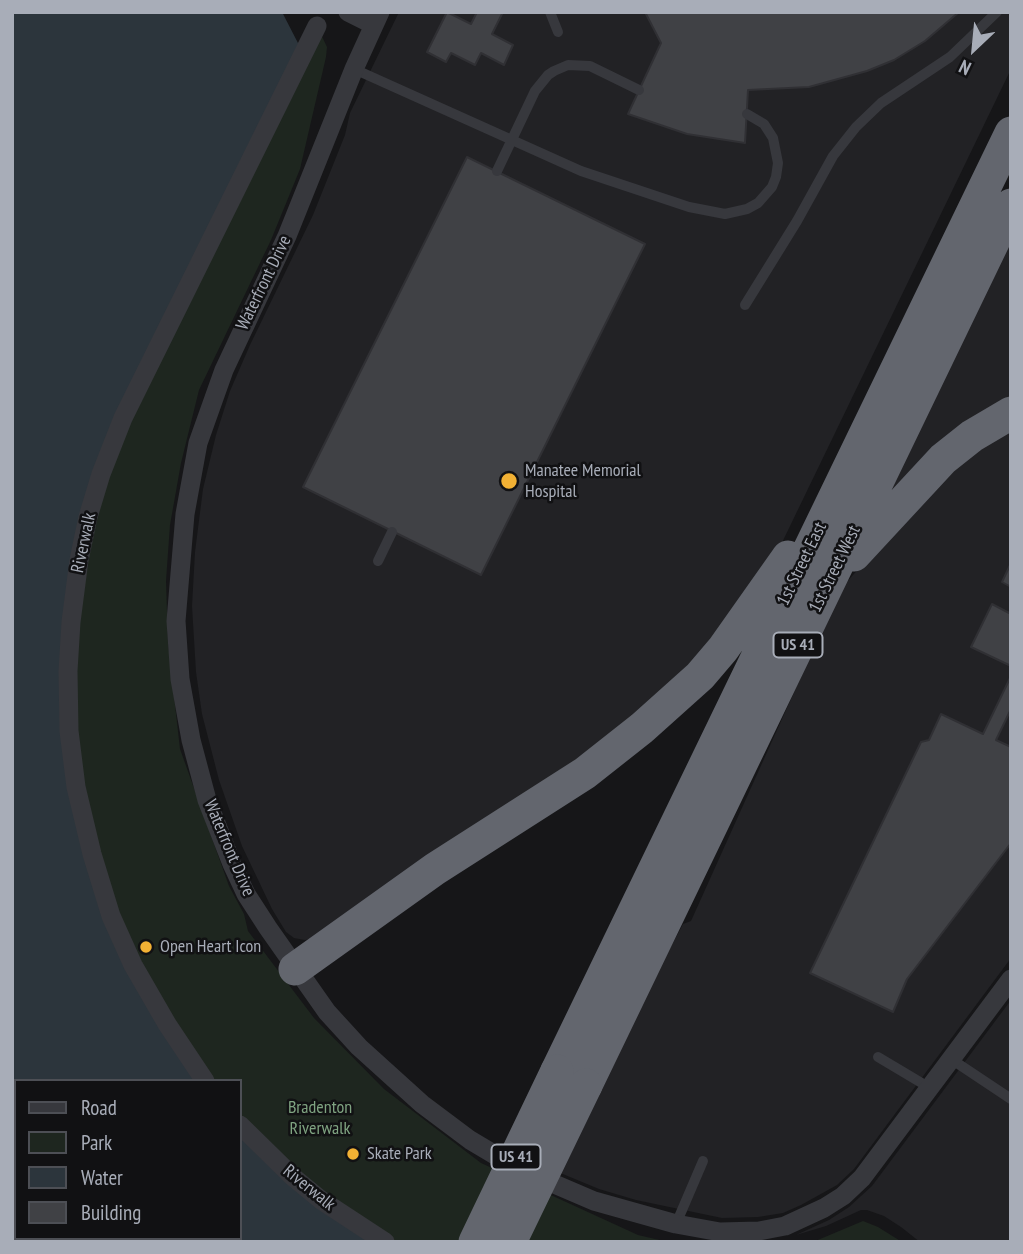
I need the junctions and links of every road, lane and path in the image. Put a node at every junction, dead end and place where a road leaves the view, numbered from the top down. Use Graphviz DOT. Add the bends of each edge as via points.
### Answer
graph roads {
  1 [pos="348,12"];
  2 [pos="550,12"];
  3 [pos="997,12"];
  4 [pos="377,19"];
  5 [pos="317,26"];
  6 [pos="558,32"];
  7 [pos="354,69"];
  8 [pos="639,90"];
  9 [pos="747,114"];
  10 [pos="1011,133"];
  11 [pos="512,140"];
  12 [pos="497,171"];
  13 [pos="1011,205"];
  14 [pos="745,305"];
  15 [pos="1011,413"];
  16 [pos="849,468"];
  17 [pos="392,532"];
  18 [pos="378,561"];
  19 [pos="829,583"];
  20 [pos="295,969"];
  21 [pos="1011,979"];
  22 [pos="878,1058"];
  23 [pos="951,1059"];
  24 [pos="571,1078"];
  25 [pos="204,1079"];
  26 [pos="930,1088"];
  27 [pos="1011,1099"];
  28 [pos="242,1127"];
  29 [pos="704,1161"];
  30 [pos="676,1224"];
  31 [pos="385,1242"];
  32 [pos="475,1242"];
  33 [pos="510,1242"];
  1 -- 4 [label="street"];
  2 -- 6 [label="lane"];
  3 -- 14 [label="lane" via="950,57 881,103 856,127 833,156"];
  4 -- 7 [label="street, Waterfront Drive"];
  5 -- 25 [label="street, Riverwalk" via="123,418 88,517 71,622 69,731 78,799 92,854 111,916 133,965"];
  7 -- 11 [label="lane"];
  7 -- 20 [label="street, Waterfront Drive" via="305,194 232,348 210,407 198,443 179,564 180,679 201,779 246,894"];
  8 -- 11 [label="lane" via="590,66 561,68 539,85"];
  9 -- 11 [label="lane" via="764,124 773,138 776,177 758,203 725,214 640,192"];
  10 -- 16 [label="highway, 1st Street East / US 41"];
  11 -- 12 [label="lane"];
  13 -- 19 [label="highway, 1st Street West / US 41"];
  15 -- 19 [label="highway" via="971,436 943,460"];
  16 -- 20 [label="highway" via="723,649 671,703 585,772 435,869"];
  16 -- 24 [label="highway, 1st Street East / US 41"];
  17 -- 18 [label="lane"];
  19 -- 24 [label="highway, 1st Street West / US 41"];
  20 -- 30 [label="street, Waterfront Drive" via="366,1054 476,1144 517,1168 594,1201"];
  21 -- 23 [label="street, Waterfront Drive"];
  22 -- 26 [label="lane"];
  23 -- 26 [label="street, Waterfront Drive"];
  23 -- 27 [label="lane"];
  24 -- 32 [label="highway, US 41, bridge"];
  24 -- 33 [label="highway, US 41, bridge"];
  26 -- 30 [label="street, Waterfront Drive" via="862,1178 843,1196 806,1217 785,1226 739,1232"];
  28 -- 31 [label="street, Riverwalk" via="321,1200"];
  29 -- 30 [label="lane"];
}
